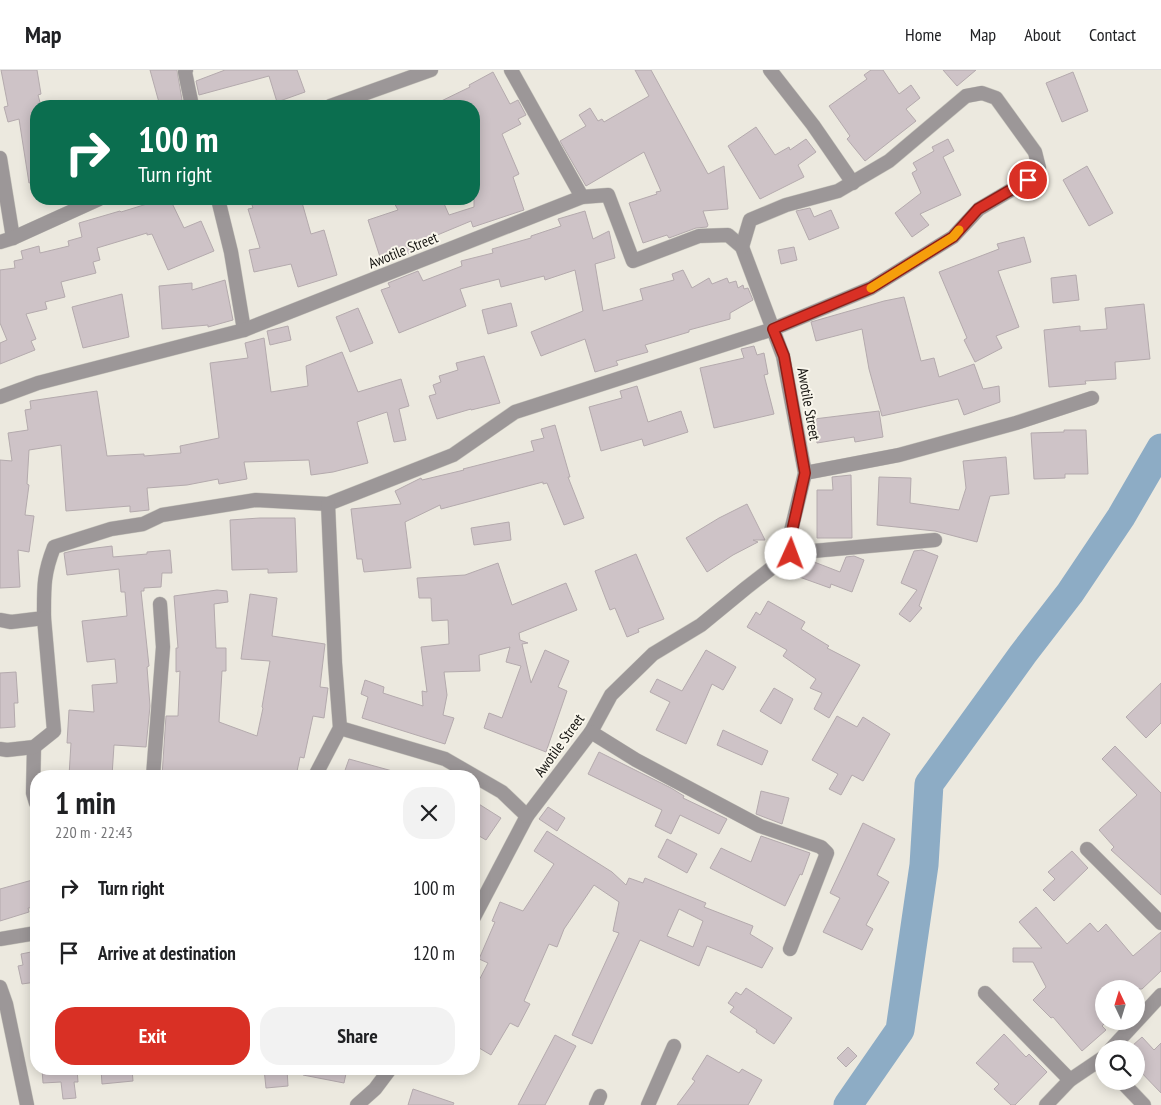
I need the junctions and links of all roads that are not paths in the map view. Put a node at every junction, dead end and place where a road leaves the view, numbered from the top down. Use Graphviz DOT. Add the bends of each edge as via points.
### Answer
graph roads {
  1 [pos="186,70"];
  2 [pos="511,70"];
  3 [pos="770,70"];
  4 [pos="425,71"];
  5 [pos="191,100"];
  6 [pos="346,100"];
  7 [pos="0,158"];
  8 [pos="853,183"];
  9 [pos="582,196"];
  10 [pos="85,205"];
  11 [pos="220,205"];
  12 [pos="6,240"];
  13 [pos="742,247"];
  14 [pos="773,329"];
  15 [pos="244,330"];
  16 [pos="0,397"];
  17 [pos="1092,398"];
  18 [pos="805,473"];
  19 [pos="328,504"];
  20 [pos="935,540"];
  21 [pos="791,554"];
  22 [pos="160,604"];
  23 [pos="44,618"];
  24 [pos="0,620"];
  25 [pos="340,728"];
  26 [pos="591,732"];
  27 [pos="34,748"];
  28 [pos="0,749"];
  29 [pos="34,770"];
  30 [pos="154,770"];
  31 [pos="318,770"];
  32 [pos="464,770"];
  33 [pos="480,779"];
  34 [pos="527,816"];
  35 [pos="1087,849"];
  36 [pos="480,906"];
  37 [pos="1161,923"];
  38 [pos="30,934"];
  39 [pos="0,939"];
  40 [pos="790,949"];
  41 [pos="0,987"];
  42 [pos="985,993"];
  43 [pos="1161,995"];
  44 [pos="1119,1040"];
  45 [pos="674,1046"];
  46 [pos="1095,1065"];
  47 [pos="386,1075"];
  48 [pos="1070,1080"];
  49 [pos="1130,1090"];
  50 [pos="27,1105"];
  51 [pos="357,1105"];
  52 [pos="648,1105"];
  53 [pos="1046,1105"];
  54 [pos="1144,1105"];
  1 -- 5 [label="street"];
  2 -- 9 [label="street"];
  3 -- 8 [label="street"];
  4 -- 6 [label="street"];
  7 -- 12 [label="street"];
  8 -- 13 [label="street" via="750,220"];
  8 -- 14 [label="street" via="889,161 966,96 982,93 996,98 1036,152 1039,168 1028,180 978,209 953,237 871,288"];
  9 -- 13 [label="street, Awotile Street" via="608,195 633,261 699,236 728,235"];
  9 -- 15 [label="street, Awotile Street"];
  10 -- 12 [label="street"];
  11 -- 15 [label="street" via="232,252"];
  13 -- 14 [label="street, Awotile Street"];
  14 -- 18 [label="street, Awotile Street" via="784,356"];
  14 -- 19 [label="street" via="515,412 452,455"];
  15 -- 16 [label="street, Awotile Street" via="38,383"];
  17 -- 18 [label="street" via="899,455"];
  18 -- 21 [label="street, Awotile Street" via="792,531"];
  19 -- 23 [label="street" via="256,500 162,514 143,524 111,529 54,547 46,566"];
  19 -- 25 [label="street"];
  20 -- 21 [label="street"];
  21 -- 26 [label="street, Awotile Street" via="701,625 653,654 611,696"];
  22 -- 30 [label="street" via="163,647"];
  23 -- 24 [label="street"];
  23 -- 27 [label="street" via="54,731"];
  25 -- 31 [label="street"];
  25 -- 32 [label="street" via="445,759"];
  26 -- 34 [label="street, Awotile Street"];
  26 -- 40 [label="street" via="636,760 760,826 821,847 828,853"];
  27 -- 28 [label="street"];
  27 -- 29 [label="street"];
  33 -- 34 [label="street" via="502,792"];
  34 -- 36 [label="street, Awotile Street"];
  35 -- 37 [label="street"];
  38 -- 39 [label="street"];
  41 -- 50 [label="street"];
  42 -- 48 [label="street"];
  43 -- 44 [label="street"];
  45 -- 52 [label="street"];
  46 -- 48 [label="street"];
  47 -- 51 [label="street"];
  48 -- 53 [label="street"];
  49 -- 54 [label="street"];
}
